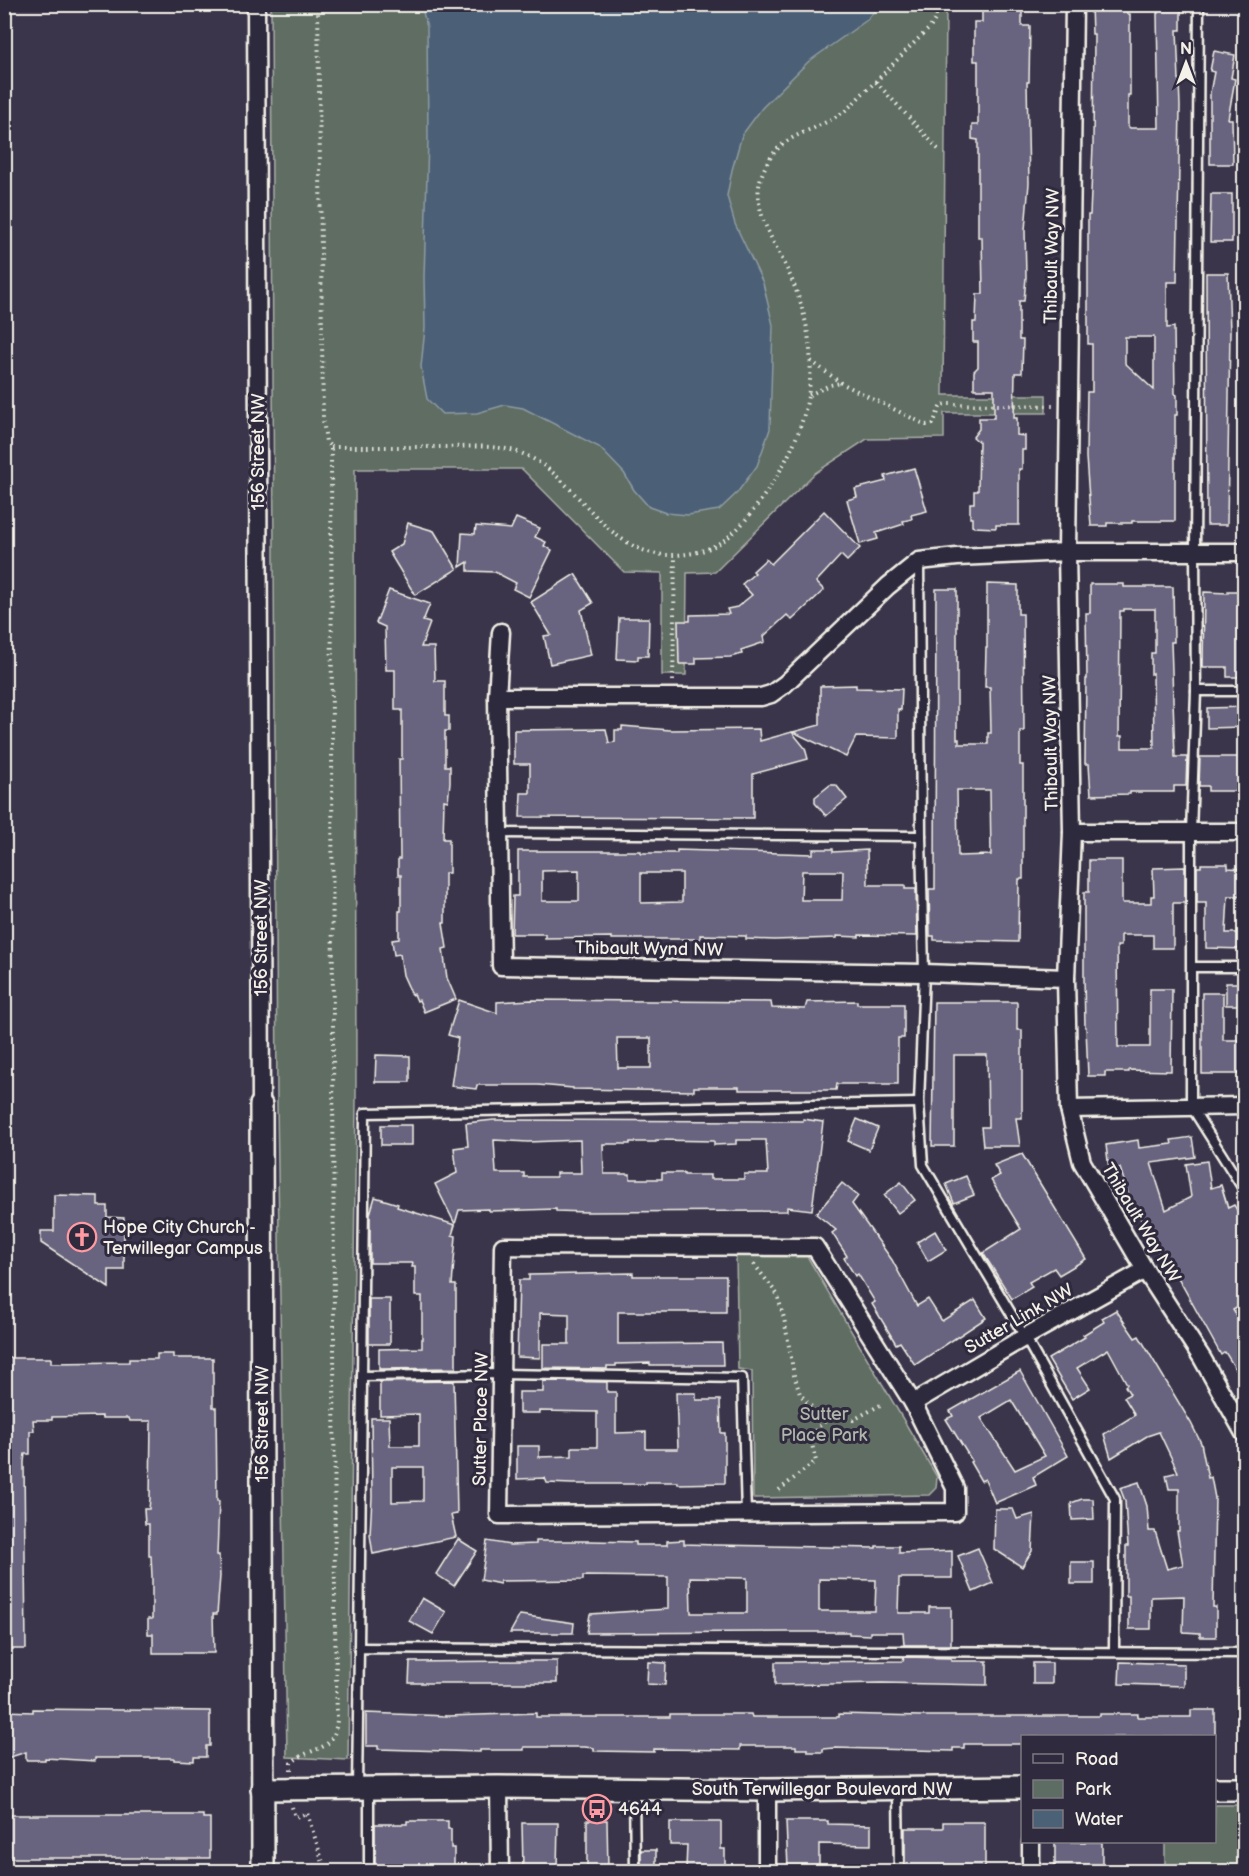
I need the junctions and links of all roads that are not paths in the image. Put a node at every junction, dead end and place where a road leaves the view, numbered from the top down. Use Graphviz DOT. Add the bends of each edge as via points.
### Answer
graph roads {
  1 [pos="256,4"];
  2 [pos="1074,4"];
  3 [pos="1199,4"];
  4 [pos="1195,551"];
  5 [pos="1067,552"];
  6 [pos="1245,552"];
  7 [pos="919,561"];
  8 [pos="501,632"];
  9 [pos="1196,691"];
  10 [pos="1245,691"];
  11 [pos="497,697"];
  12 [pos="1072,831"];
  13 [pos="1245,832"];
  14 [pos="499,833"];
  15 [pos="1191,833"];
  16 [pos="921,836"];
  17 [pos="1192,967"];
  18 [pos="1245,967"];
  19 [pos="924,973"];
  20 [pos="1066,978"];
  21 [pos="919,1103"];
  22 [pos="261,1105"];
  23 [pos="1191,1106"];
  24 [pos="1245,1106"];
  25 [pos="1069,1109"];
  26 [pos="1245,1190"];
  27 [pos="1145,1270"];
  28 [pos="1025,1337"];
  29 [pos="501,1374"];
  30 [pos="362,1376"];
  31 [pos="914,1404"];
  32 [pos="1245,1433"];
  33 [pos="746,1514"];
  34 [pos="359,1648"];
  35 [pos="1114,1651"];
  36 [pos="1245,1653"];
  37 [pos="1021,1787"];
  38 [pos="363,1788"];
  39 [pos="499,1788"];
  40 [pos="262,1789"];
  41 [pos="634,1789"];
  42 [pos="898,1789"];
  43 [pos="1216,1789"];
  44 [pos="1245,1789"];
  45 [pos="768,1790"];
  46 [pos="1031,1843"];
  47 [pos="263,1872"];
  48 [pos="369,1872"];
  49 [pos="500,1872"];
  50 [pos="635,1872"];
  51 [pos="767,1872"];
  52 [pos="899,1872"];
  53 [pos="1031,1872"];
  1 -- 22 [label="street, 156 Street NW"];
  2 -- 5 [label="street, Thibault Way NW"];
  3 -- 4 [label="lane"];
  4 -- 5 [label="street"];
  4 -- 6 [label="street"];
  4 -- 9 [label="lane"];
  5 -- 7 [label="street"];
  5 -- 12 [label="street, Thibault Way NW"];
  7 -- 11 [label="street" via="771,694"];
  7 -- 16 [label="lane"];
  8 -- 11 [label="street, Thibault Wynd NW"];
  9 -- 10 [label="lane"];
  9 -- 15 [label="lane"];
  11 -- 14 [label="street, Thibault Wynd NW"];
  12 -- 15 [label="street"];
  12 -- 20 [label="street, Thibault Way NW"];
  13 -- 15 [label="street"];
  14 -- 16 [label="lane"];
  14 -- 19 [label="street, Thibault Wynd NW" via="501,966"];
  15 -- 17 [label="lane"];
  16 -- 19 [label="lane"];
  17 -- 18 [label="lane"];
  17 -- 23 [label="lane"];
  19 -- 20 [label="street, Thibault Wynd NW"];
  19 -- 21 [label="lane"];
  20 -- 25 [label="street, Thibault Way NW"];
  21 -- 28 [label="lane" via="923,1165"];
  21 -- 30 [label="lane" via="365,1113"];
  22 -- 40 [label="street, 156 Street NW"];
  23 -- 24 [label="street"];
  23 -- 25 [label="street"];
  23 -- 26 [label="lane"];
  25 -- 27 [label="street, Thibault Way NW" via="1082,1162"];
  27 -- 28 [label="street, Sutter Link NW"];
  27 -- 32 [label="street, Thibault Way NW"];
  28 -- 31 [label="street, Sutter Link NW"];
  28 -- 35 [label="lane" via="1115,1499"];
  29 -- 30 [label="lane"];
  29 -- 31 [label="street, Sutter Place NW" via="503,1246 814,1247"];
  29 -- 33 [label="lane" via="742,1378"];
  29 -- 33 [label="street, Sutter Place NW" via="499,1515"];
  30 -- 34 [label="lane"];
  31 -- 33 [label="street, Sutter Place NW" via="955,1488 955,1512"];
  34 -- 35 [label="lane"];
  34 -- 38 [label="lane"];
  35 -- 36 [label="lane"];
  37 -- 42 [label="street, South Terwillegar Boulevard NW"];
  38 -- 39 [label="street, South Terwillegar Boulevard NW"];
  38 -- 40 [label="street, South Terwillegar Boulevard NW"];
  38 -- 48 [label="lane"];
  39 -- 41 [label="street, South Terwillegar Boulevard NW"];
  39 -- 49 [label="street"];
  40 -- 47 [label="street, 156 Street NW"];
  41 -- 45 [label="street, South Terwillegar Boulevard NW"];
  41 -- 50 [label="lane"];
  42 -- 45 [label="street, South Terwillegar Boulevard NW"];
  42 -- 52 [label="lane"];
  43 -- 44 [label="street"];
  45 -- 51 [label="street"];
  46 -- 53 [label="street"];
}
